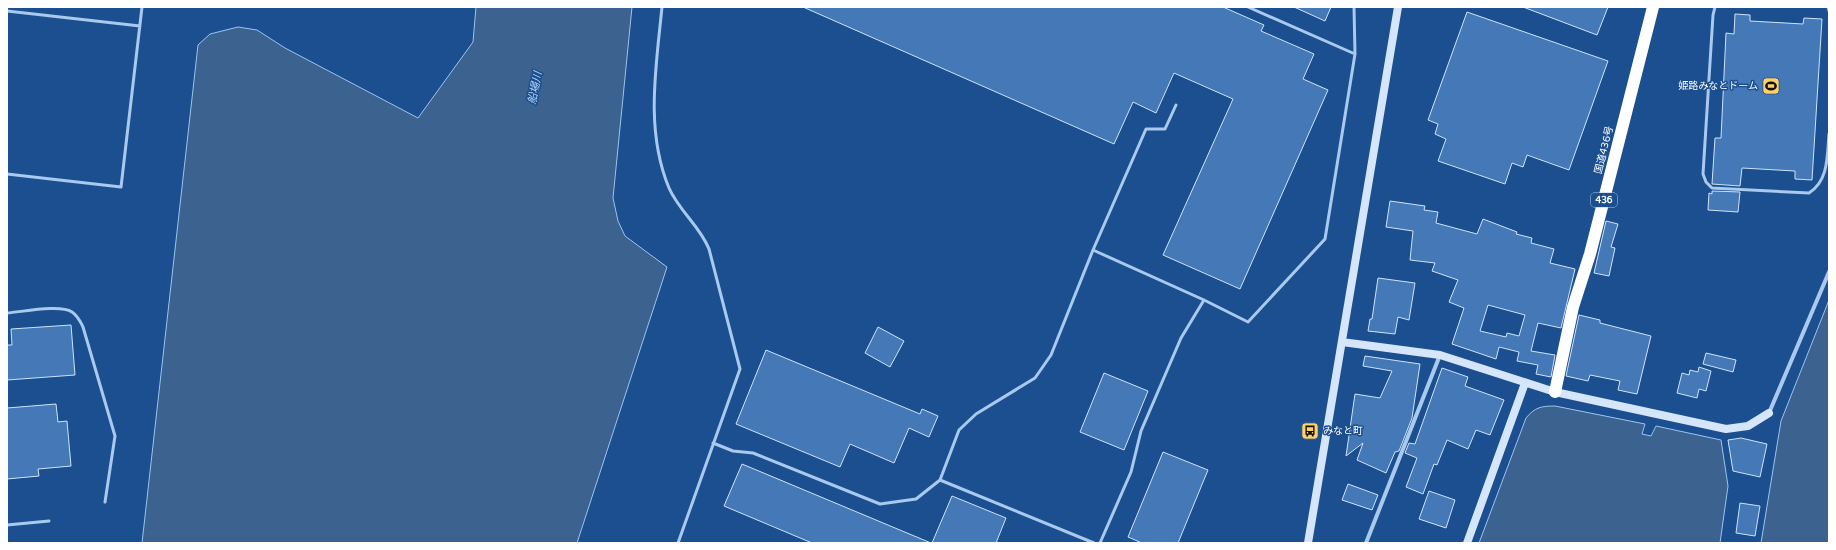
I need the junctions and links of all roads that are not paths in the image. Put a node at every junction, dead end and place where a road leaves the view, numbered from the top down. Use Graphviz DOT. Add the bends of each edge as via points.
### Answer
graph roads {
  1 [pos="142,7"];
  2 [pos="662,7"];
  3 [pos="1248,7"];
  4 [pos="1354,7"];
  5 [pos="1398,7"];
  6 [pos="1653,7"];
  7 [pos="1715,7"];
  8 [pos="1828,7"];
  9 [pos="7,11"];
  10 [pos="1829,11"];
  11 [pos="140,26"];
  12 [pos="1355,54"];
  13 [pos="1176,105"];
  14 [pos="1829,134"];
  15 [pos="7,174"];
  16 [pos="1093,250"];
  17 [pos="1829,272"];
  18 [pos="1204,300"];
  19 [pos="7,313"];
  20 [pos="1342,342"];
  21 [pos="1440,355"];
  22 [pos="1525,383"];
  23 [pos="1555,392"];
  24 [pos="1769,413"];
  25 [pos="713,443"];
  26 [pos="940,480"];
  27 [pos="105,502"];
  28 [pos="49,521"];
  29 [pos="7,525"];
  30 [pos="1306,541"];
  31 [pos="678,543"];
  32 [pos="1094,543"];
  33 [pos="1100,543"];
  34 [pos="1366,543"];
  35 [pos="1467,543"];
  1 -- 11 [label="lane"];
  2 -- 25 [label="lane" via="654,110 658,152 670,189 681,208 704,237 709,249 740,369"];
  3 -- 12 [label="lane"];
  4 -- 12 [label="lane"];
  5 -- 20 [label="street"];
  6 -- 23 [label="highway, 国道436号 / 436" via="1590,254 1573,307"];
  7 -- 14 [label="lane" via="1703,174 1706,182 1712,188 1810,193 1818,187 1826,169"];
  8 -- 10 [label="lane"];
  9 -- 11 [label="lane"];
  11 -- 15 [label="lane" via="121,187"];
  12 -- 18 [label="lane" via="1325,238 1248,322"];
  13 -- 16 [label="lane" via="1165,129 1146,129"];
  16 -- 18 [label="lane"];
  16 -- 26 [label="lane" via="1051,355 1034,378 976,414 960,430"];
  17 -- 24 [label="street"];
  18 -- 33 [label="lane" via="1181,338 1141,431 1131,472"];
  19 -- 27 [label="lane" via="56,309 71,311 83,327 115,436"];
  20 -- 21 [label="street"];
  20 -- 30 [label="street"];
  21 -- 22 [label="street"];
  21 -- 34 [label="street"];
  22 -- 23 [label="street"];
  22 -- 35 [label="street"];
  23 -- 24 [label="street" via="1726,429 1748,426"];
  25 -- 26 [label="lane" via="733,451 753,453 880,504 916,499"];
  25 -- 31 [label="lane"];
  26 -- 32 [label="lane"];
  28 -- 29 [label="lane"];
}
